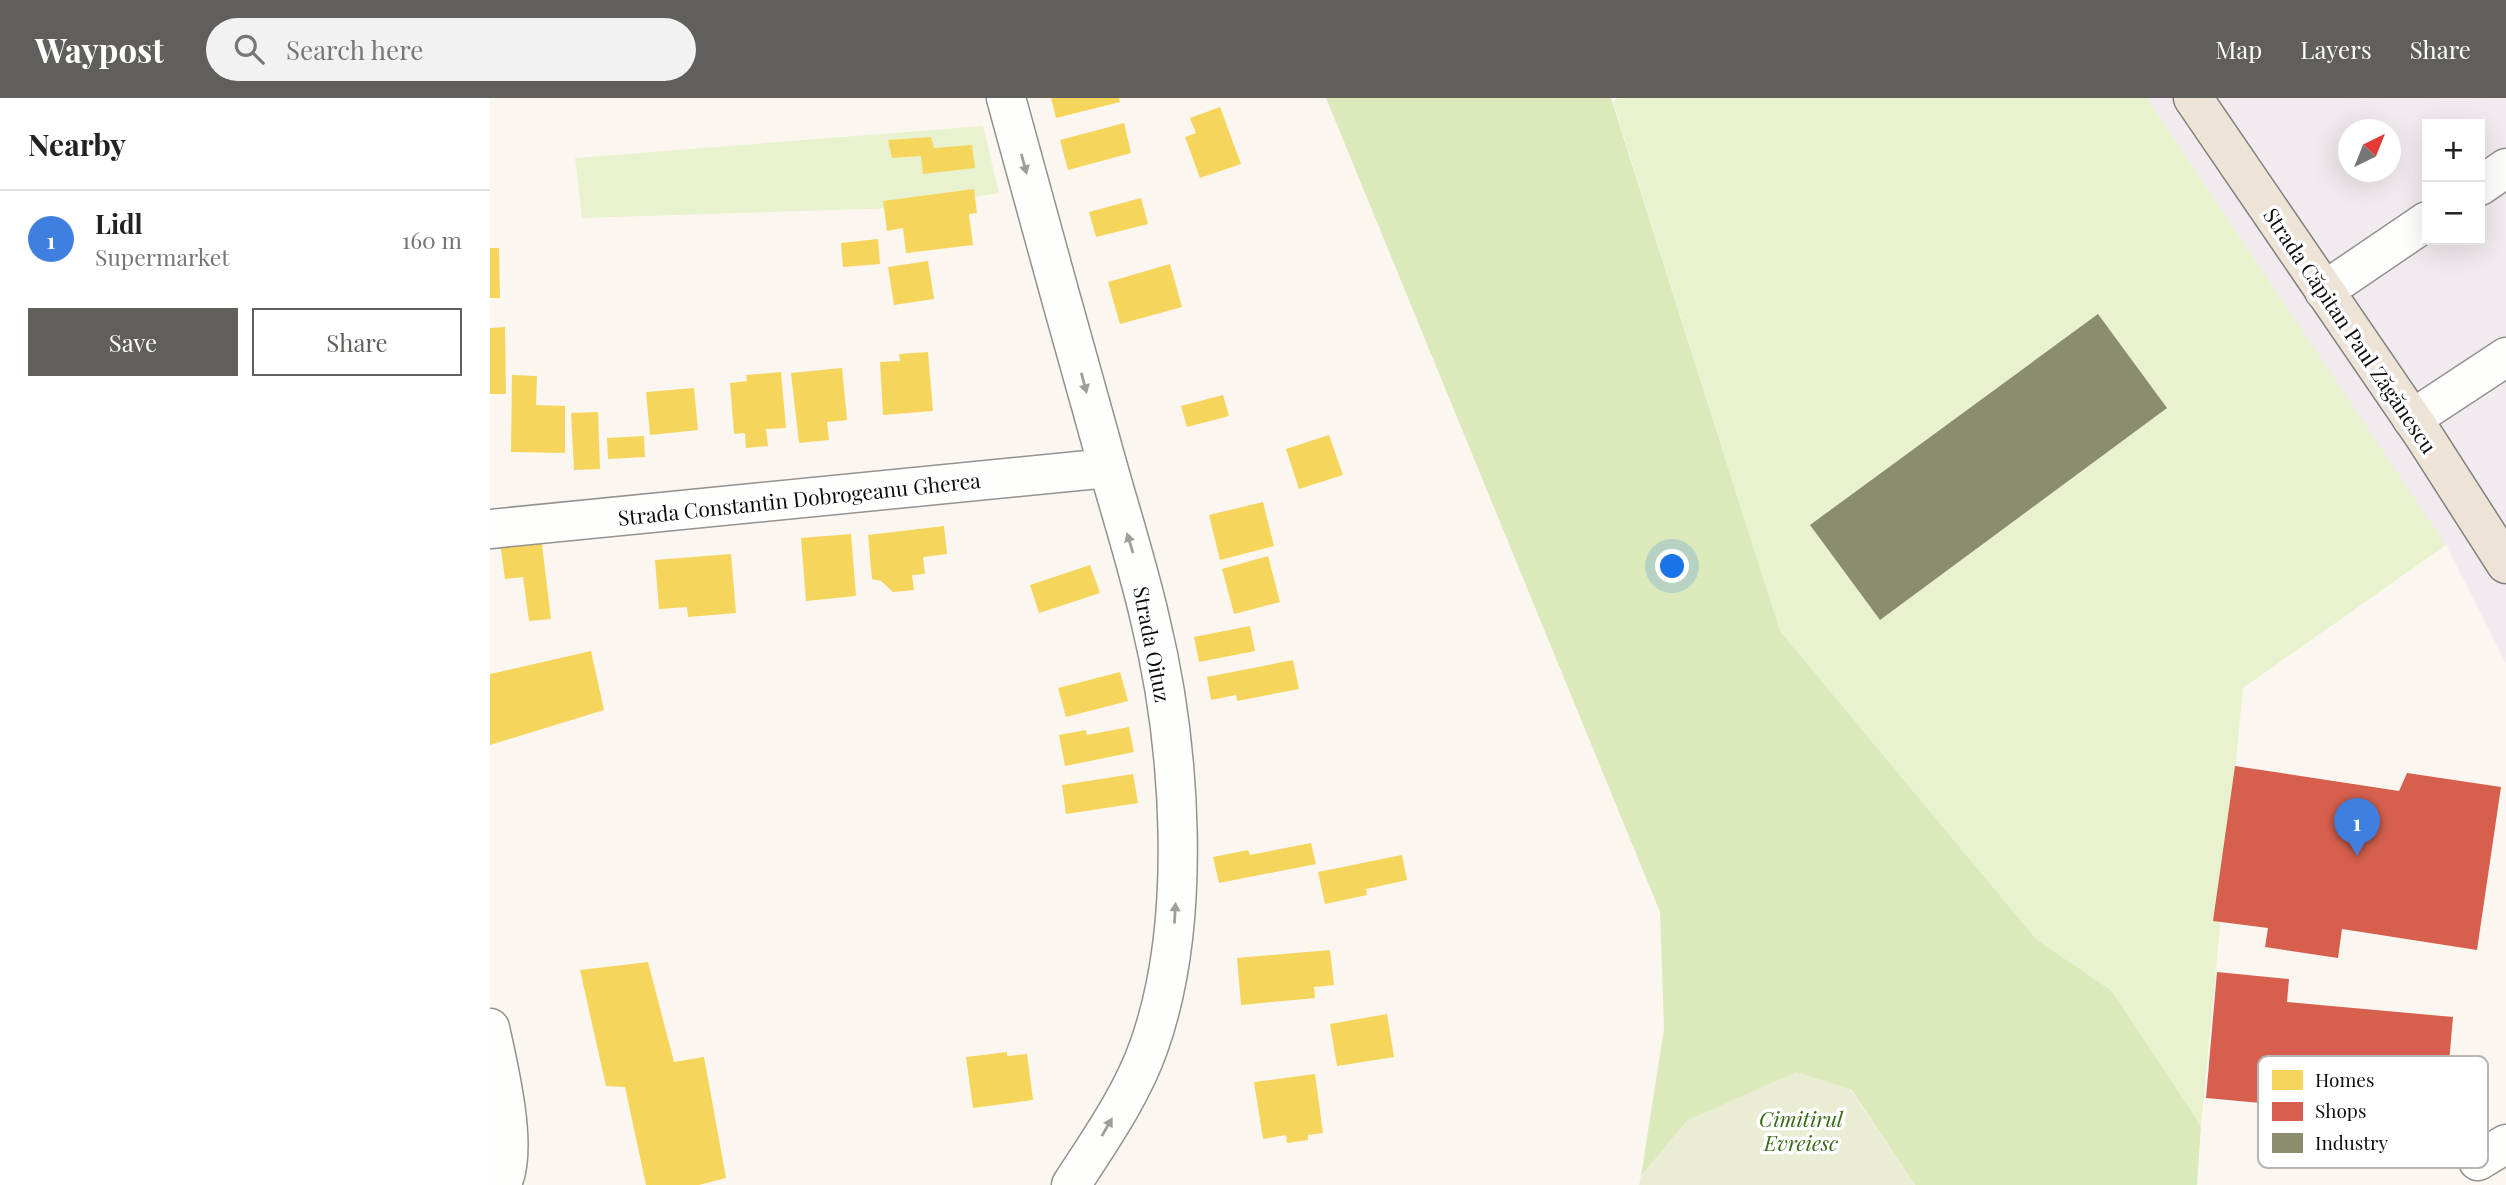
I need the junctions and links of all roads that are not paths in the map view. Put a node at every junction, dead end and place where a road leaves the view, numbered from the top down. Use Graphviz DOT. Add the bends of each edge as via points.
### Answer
graph roads {
  1 [pos="1006,98"];
  2 [pos="2193,98"];
  3 [pos="2506,168"];
  4 [pos="2485,183"];
  5 [pos="2422,224"];
  6 [pos="2324,291"];
  7 [pos="2506,357"];
  8 [pos="2412,419"];
  9 [pos="1108,468"];
  10 [pos="490,529"];
  11 [pos="2506,564"];
  12 [pos="490,1028"];
  13 [pos="501,1185"];
  14 [pos="1071,1185"];
  1 -- 9 [label="street, Strada Oituz, one-way"];
  2 -- 6 [label="main road, Strada Căpitan Paul Zăgănescu"];
  3 -- 4 [label="street"];
  5 -- 6 [label="street"];
  6 -- 8 [label="main road, Strada Căpitan Paul Zăgănescu"];
  7 -- 8 [label="street"];
  8 -- 11 [label="main road, Strada Căpitan Paul Zăgănescu"];
  9 -- 10 [label="street, Strada Constantin Dobrogeanu Gherea"];
  14 -- 9 [label="street, Strada Oituz, one-way" via="1149,1047 1174,938 1177,868 1170,739 1151,621"];
  12 -- 13 [label="street" via="504,1095 508,1172"];
}
